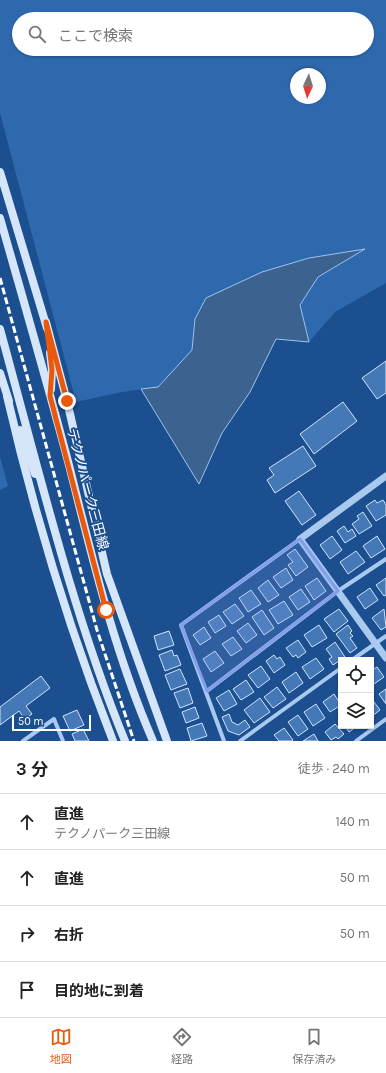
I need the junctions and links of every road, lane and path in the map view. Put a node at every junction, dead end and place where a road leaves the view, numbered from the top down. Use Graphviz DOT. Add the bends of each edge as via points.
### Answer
graph roads {
  1 [pos="0,172"];
  2 [pos="0,218"];
  3 [pos="46,322"];
  4 [pos="0,329"];
  5 [pos="0,373"];
  6 [pos="7,396"];
  7 [pos="50,396"];
  8 [pos="386,476"];
  9 [pos="58,536"];
  10 [pos="300,539"];
  11 [pos="386,559"];
  12 [pos="338,591"];
  13 [pos="386,636"];
  14 [pos="376,643"];
  15 [pos="356,657"];
  16 [pos="386,658"];
  17 [pos="338,670"];
  18 [pos="207,690"];
  19 [pos="386,719"];
  20 [pos="23,741"];
  21 [pos="63,741"];
  22 [pos="113,741"];
  23 [pos="125,741"];
  24 [pos="153,741"];
  25 [pos="167,741"];
  26 [pos="224,741"];
  27 [pos="240,741"];
  28 [pos="356,741"];
  1 -- 3 [label="main road"];
  2 -- 7 [label="main road, テクノパーク三田線"];
  3 -- 7 [label="main road" via="52,370"];
  3 -- 25 [label="main road" via="107,574"];
  4 -- 9 [label="main road"];
  5 -- 6 [label="main road"];
  6 -- 9 [label="main road"];
  6 -- 22 [label="main road" via="21,457 60,589"];
  7 -- 24 [label="main road, テクノパーク三田線" via="106,610 139,708"];
  8 -- 10 [label="street"];
  9 -- 23 [label="main road" via="104,690"];
  10 -- 12 [label="street"];
  10 -- 18 [label="street" via="181,625"];
  11 -- 12 [label="street"];
  12 -- 14 [label="street"];
  12 -- 18 [label="street"];
  13 -- 14 [label="street"];
  14 -- 15 [label="street"];
  14 -- 16 [label="street"];
  17 -- 27 [label="street"];
  18 -- 26 [label="street"];
  19 -- 28 [label="street"];
  20 -- 21 [label="street" via="54,719"];
}
